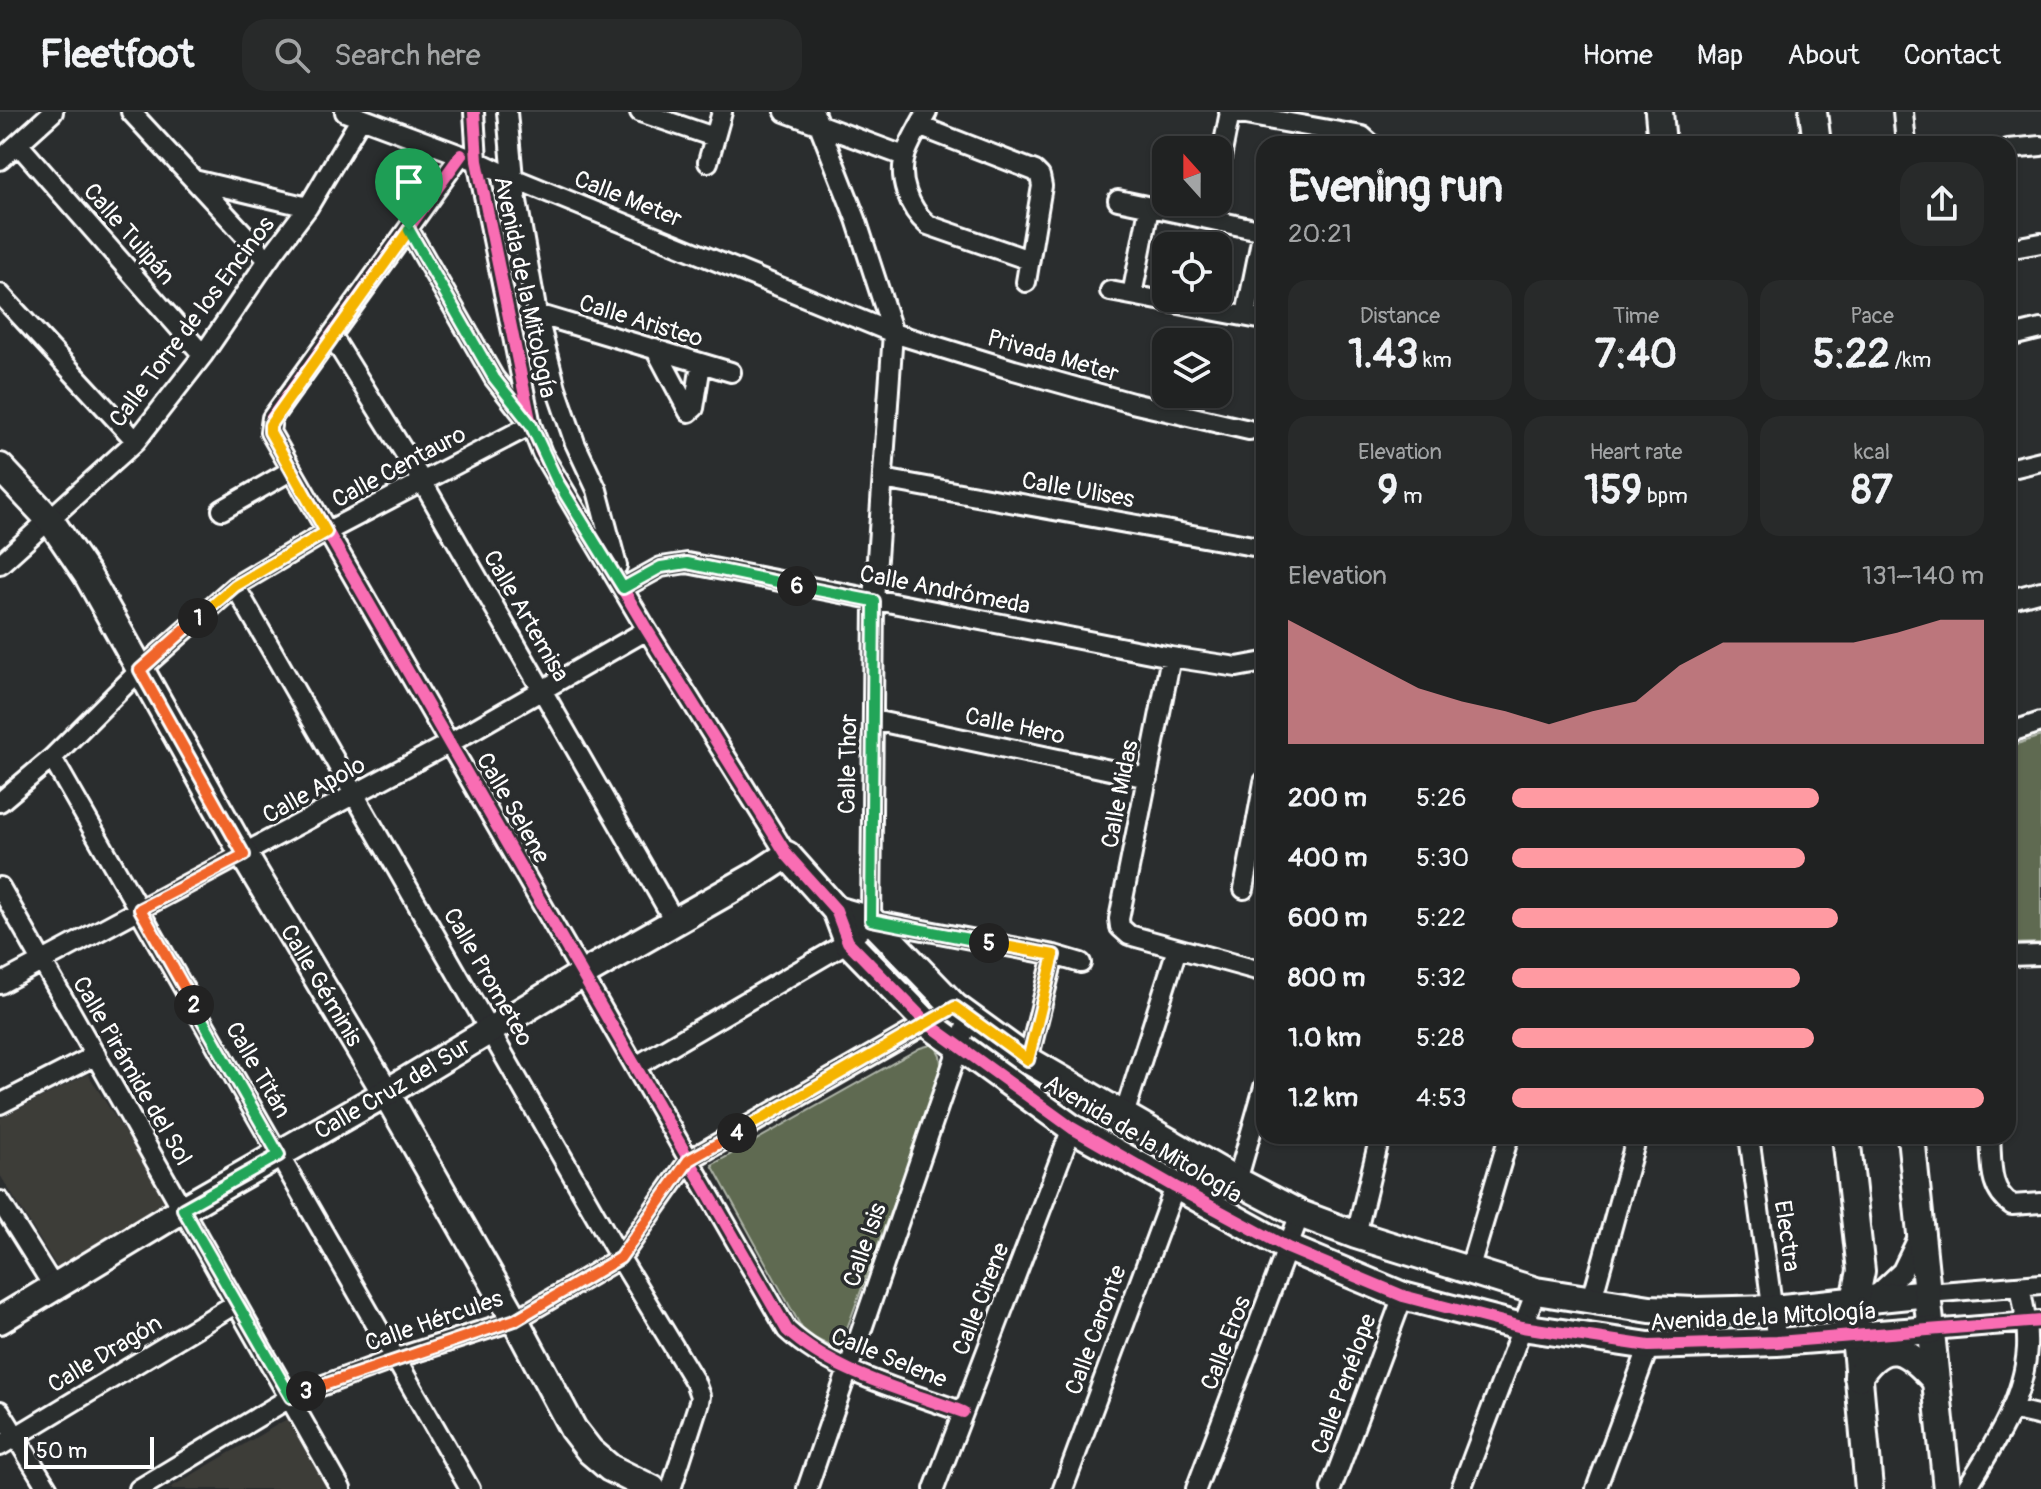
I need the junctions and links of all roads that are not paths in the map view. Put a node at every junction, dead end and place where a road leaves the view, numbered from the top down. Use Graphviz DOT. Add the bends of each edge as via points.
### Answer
graph roads {
  1 [pos="53,112"];
  2 [pos="131,112"];
  3 [pos="474,112"];
  4 [pos="507,112"];
  5 [pos="640,112"];
  6 [pos="722,112"];
  7 [pos="785,112"];
  8 [pos="1229,112"];
  9 [pos="1659,112"];
  10 [pos="1813,112"];
  11 [pos="1903,112"];
  12 [pos="353,115"];
  13 [pos="817,118"];
  14 [pos="923,119"];
  15 [pos="1310,119"];
  16 [pos="1225,136"];
  17 [pos="1362,136"];
  18 [pos="1661,136"];
  19 [pos="1816,136"];
  20 [pos="1905,136"];
  21 [pos="714,137"];
  22 [pos="18,144"];
  23 [pos="2041,146"];
  24 [pos="2016,148"];
  25 [pos="904,156"];
  26 [pos="469,158"];
  27 [pos="0,160"];
  28 [pos="708,162"];
  29 [pos="513,178"];
  30 [pos="194,180"];
  31 [pos="1118,200"];
  32 [pos="308,207"];
  33 [pos="1149,208"];
  34 [pos="1152,208"];
  35 [pos="1226,216"];
  36 [pos="1256,228"];
  37 [pos="409,230"];
  38 [pos="2041,243"];
  39 [pos="2016,248"];
  40 [pos="268,260"];
  41 [pos="1029,260"];
  42 [pos="1026,282"];
  43 [pos="1110,291"];
  44 [pos="0,294"];
  45 [pos="1132,295"];
  46 [pos="537,314"];
  47 [pos="1255,317"];
  48 [pos="2041,329"];
  49 [pos="893,333"];
  50 [pos="2016,335"];
  51 [pos="332,336"];
  52 [pos="655,348"];
  53 [pos="203,355"];
  54 [pos="701,364"];
  55 [pos="731,372"];
  56 [pos="531,425"];
  57 [pos="1249,430"];
  58 [pos="136,441"];
  59 [pos="2041,461"];
  60 [pos="0,467"];
  61 [pos="2016,467"];
  62 [pos="292,470"];
  63 [pos="883,479"];
  64 [pos="422,481"];
  65 [pos="222,510"];
  66 [pos="50,520"];
  67 [pos="326,532"];
  68 [pos="1256,547"];
  69 [pos="0,564"];
  70 [pos="235,586"];
  71 [pos="623,588"];
  72 [pos="2041,591"];
  73 [pos="2016,598"];
  74 [pos="874,601"];
  75 [pos="647,630"];
  76 [pos="1171,657"];
  77 [pos="1256,663"];
  78 [pos="140,670"];
  79 [pos="542,692"];
  80 [pos="873,720"];
  81 [pos="2041,722"];
  82 [pos="2016,730"];
  83 [pos="450,743"];
  84 [pos="52,758"];
  85 [pos="1148,778"];
  86 [pos="356,794"];
  87 [pos="0,802"];
  88 [pos="244,855"];
  89 [pos="787,855"];
  90 [pos="1256,857"];
  91 [pos="0,887"];
  92 [pos="1244,889"];
  93 [pos="140,909"];
  94 [pos="836,910"];
  95 [pos="871,920"];
  96 [pos="675,922"];
  97 [pos="848,942"];
  98 [pos="1177,949"];
  99 [pos="1054,955"];
  100 [pos="2041,955"];
  101 [pos="2016,956"];
  102 [pos="43,961"];
  103 [pos="1081,963"];
  104 [pos="1256,970"];
  105 [pos="583,974"];
  106 [pos="0,984"];
  107 [pos="962,1012"];
  108 [pos="927,1023"];
  109 [pos="491,1030"];
  110 [pos="959,1046"];
  111 [pos="96,1055"];
  112 [pos="1028,1060"];
  113 [pos="636,1066"];
  114 [pos="386,1093"];
  115 [pos="0,1104"];
  116 [pos="1124,1115"];
  117 [pos="1256,1115"];
  118 [pos="1072,1128"];
  119 [pos="1378,1144"];
  120 [pos="1507,1144"];
  121 [pos="1635,1144"];
  122 [pos="1750,1144"];
  123 [pos="1847,1144"];
  124 [pos="1912,1144"];
  125 [pos="1991,1144"];
  126 [pos="279,1155"];
  127 [pos="689,1160"];
  128 [pos="1237,1181"];
  129 [pos="1175,1187"];
  130 [pos="0,1201"];
  131 [pos="2041,1203"];
  132 [pos="183,1209"];
  133 [pos="1300,1214"];
  134 [pos="1920,1234"];
  135 [pos="1356,1235"];
  136 [pos="1288,1248"];
  137 [pos="620,1258"];
  138 [pos="1469,1271"];
  139 [pos="2041,1284"];
  140 [pos="53,1286"];
  141 [pos="2020,1286"];
  142 [pos="1536,1291"];
  143 [pos="1928,1293"];
  144 [pos="1403,1296"];
  145 [pos="1592,1299"];
  146 [pos="1864,1299"];
  147 [pos="235,1304"];
  148 [pos="1773,1309"];
  149 [pos="0,1320"];
  150 [pos="515,1320"];
  151 [pos="2034,1322"];
  152 [pos="1522,1327"];
  153 [pos="1931,1330"];
  154 [pos="1855,1336"];
  155 [pos="1777,1342"];
  156 [pos="1649,1346"];
  157 [pos="397,1358"];
  158 [pos="848,1369"];
  159 [pos="1858,1377"];
  160 [pos="1936,1381"];
  161 [pos="291,1397"];
  162 [pos="2011,1409"];
  163 [pos="0,1411"];
  164 [pos="963,1412"];
  165 [pos="2041,1416"];
  166 [pos="7,1441"];
  167 [pos="48,1489"];
  168 [pos="139,1489"];
  169 [pos="341,1489"];
  170 [pos="470,1489"];
  171 [pos="652,1489"];
  172 [pos="671,1489"];
  173 [pos="807,1489"];
  174 [pos="934,1489"];
  175 [pos="1063,1489"];
  176 [pos="1196,1489"];
  177 [pos="1331,1489"];
  178 [pos="1461,1489"];
  179 [pos="1596,1489"];
  180 [pos="1869,1489"];
  181 [pos="1947,1489"];
  182 [pos="1966,1489"];
  1 -- 22 [label="street"];
  2 -- 30 [label="street"];
  3 -- 26 [label="street, Avenida de la Mitología"];
  4 -- 29 [label="street, Avenida de la Mitología"];
  5 -- 21 [label="street"];
  6 -- 21 [label="street"];
  7 -- 13 [label="street"];
  8 -- 15 [label="street"];
  8 -- 16 [label="street"];
  9 -- 18 [label="street"];
  10 -- 19 [label="street"];
  11 -- 20 [label="street"];
  12 -- 26 [label="street, Calle Meter"];
  12 -- 32 [label="street, Calle Torre de los Encinos"];
  13 -- 25 [label="street"];
  13 -- 49 [label="street"];
  14 -- 25 [label="street"];
  14 -- 41 [label="street" via="1040,176"];
  15 -- 17 [label="street"];
  21 -- 28 [label="street"];
  22 -- 27 [label="street"];
  22 -- 53 [label="street, Calle Tulipán"];
  23 -- 24 [label="street"];
  25 -- 41 [label="street" via="905,192 919,218"];
  26 -- 29 [label="street, Calle Meter"];
  26 -- 37 [label="street, Calle Selene"];
  26 -- 56 [label="street, Avenida de la Mitología"];
  29 -- 46 [label="street, Avenida de la Mitología"];
  29 -- 49 [label="street, Calle Meter"];
  30 -- 32 [label="street"];
  30 -- 40 [label="street"];
  31 -- 33 [label="street"];
  32 -- 40 [label="street, Calle Torre de los Encinos"];
  33 -- 34 [label="street"];
  33 -- 45 [label="street"];
  35 -- 36 [label="street"];
  37 -- 51 [label="street, Calle Selene"];
  37 -- 56 [label="street" via="494,378"];
  38 -- 39 [label="street"];
  40 -- 53 [label="street, Calle Torre de los Encinos"];
  41 -- 42 [label="street"];
  43 -- 45 [label="street"];
  44 -- 58 [label="street"];
  45 -- 47 [label="street"];
  46 -- 52 [label="street, Calle Aristeo"];
  46 -- 71 [label="street, Avenida de la Mitología" via="556,388 597,490"];
  48 -- 50 [label="street"];
  49 -- 57 [label="street, Privada Meter" via="1103,395"];
  49 -- 63 [label="street, Calle Thor"];
  51 -- 62 [label="street, Calle Selene" via="270,425"];
  51 -- 64 [label="street, Calle Artemisa"];
  52 -- 54 [label="street, Calle Aristeo"];
  52 -- 54 [label="street" via="689,412"];
  53 -- 58 [label="street, Calle Torre de los Encinos"];
  54 -- 55 [label="street, Calle Aristeo"];
  56 -- 64 [label="street, Calle Centauro"];
  56 -- 71 [label="street, Avenida de la Mitología" via="557,481"];
  58 -- 66 [label="street, Calle Torre de los Encinos"];
  59 -- 61 [label="street"];
  60 -- 66 [label="street, Calle Géminis"];
  62 -- 65 [label="street"];
  62 -- 67 [label="street, Calle Selene"];
  63 -- 68 [label="street, Calle Ulises"];
  63 -- 74 [label="street, Calle Thor"];
  64 -- 67 [label="street, Calle Centauro"];
  64 -- 79 [label="street, Calle Artemisa"];
  66 -- 69 [label="street, Calle Torre de los Encinos"];
  66 -- 78 [label="street, Calle Géminis"];
  67 -- 70 [label="street, Calle Centauro"];
  67 -- 83 [label="street, Calle Selene"];
  70 -- 78 [label="street, Calle Centauro"];
  70 -- 86 [label="street, Calle Prometeo"];
  71 -- 74 [label="street, Calle Andrómeda" via="661,567 687,563"];
  71 -- 75 [label="street, Avenida de la Mitología"];
  72 -- 73 [label="street"];
  74 -- 76 [label="street, Calle Andrómeda"];
  74 -- 80 [label="street, Calle Thor"];
  75 -- 79 [label="street, Calle Apolo"];
  75 -- 89 [label="street, Avenida de la Mitología"];
  76 -- 77 [label="street, Calle Andrómeda" via="1237,667"];
  76 -- 85 [label="street, Calle Midas"];
  78 -- 84 [label="street, Calle Centauro"];
  78 -- 88 [label="street, Calle Géminis"];
  79 -- 83 [label="street, Calle Apolo"];
  79 -- 96 [label="street, Calle Artemisa"];
  80 -- 85 [label="street, Calle Hero"];
  80 -- 95 [label="street, Calle Thor"];
  81 -- 82 [label="street"];
  83 -- 86 [label="street, Calle Apolo"];
  83 -- 105 [label="street, Calle Selene"];
  84 -- 87 [label="street, Calle Centauro"];
  84 -- 93 [label="street, Calle Titán"];
  85 -- 98 [label="street, Calle Midas" via="1120,927 1129,935"];
  86 -- 88 [label="street, Calle Apolo"];
  86 -- 109 [label="street, Calle Prometeo"];
  88 -- 93 [label="street, Calle Apolo"];
  88 -- 114 [label="street, Calle Géminis"];
  89 -- 94 [label="street, Avenida de la Mitología"];
  89 -- 96 [label="street, Calle Cruz del Sur"];
  90 -- 92 [label="street"];
  91 -- 102 [label="street, Calle Pirámide del Sol"];
  93 -- 102 [label="street, Calle Apolo"];
  93 -- 126 [label="street, Calle Titán"];
  94 -- 95 [label="street"];
  94 -- 97 [label="street, Avenida de la Mitología"];
  95 -- 97 [label="street"];
  95 -- 99 [label="street"];
  95 -- 107 [label="street, Avenida de la Mitología"];
  96 -- 105 [label="street, Calle Cruz del Sur"];
  97 -- 108 [label="street, Avenida de la Mitología"];
  97 -- 113 [label="street"];
  98 -- 104 [label="street"];
  98 -- 116 [label="street"];
  99 -- 103 [label="street"];
  99 -- 112 [label="street"];
  100 -- 101 [label="street"];
  102 -- 106 [label="street, Calle Apolo"];
  102 -- 111 [label="street, Calle Pirámide del Sol"];
  105 -- 109 [label="street, Calle Cruz del Sur"];
  105 -- 113 [label="street, Calle Selene"];
  107 -- 108 [label="street, Calle Hércules"];
  107 -- 110 [label="street, Calle Isis"];
  107 -- 112 [label="street, Avenida de la Mitología"];
  108 -- 110 [label="street, Avenida de la Mitología"];
  108 -- 127 [label="street, Calle Hércules"];
  109 -- 114 [label="street, Calle Cruz del Sur"];
  109 -- 137 [label="street, Calle Prometeo"];
  110 -- 118 [label="street, Avenida de la Mitología"];
  110 -- 158 [label="street, Calle Isis"];
  111 -- 115 [label="street"];
  111 -- 132 [label="street, Calle Pirámide del Sol"];
  112 -- 116 [label="street, Avenida de la Mitología"];
  113 -- 127 [label="street, Calle Selene"];
  114 -- 126 [label="street, Calle Cruz del Sur"];
  114 -- 150 [label="street, Calle Géminis"];
  116 -- 128 [label="street, Avenida de la Mitología"];
  117 -- 128 [label="street"];
  118 -- 129 [label="street, Avenida de la Mitología"];
  118 -- 164 [label="street, Calle Cirene"];
  119 -- 135 [label="street"];
  120 -- 138 [label="street"];
  121 -- 145 [label="street"];
  122 -- 148 [label="street, Electra"];
  123 -- 146 [label="street"];
  124 -- 134 [label="street"];
  125 -- 131 [label="street" via="1997,1192 2012,1205"];
  126 -- 132 [label="street, Calle Cruz del Sur"];
  126 -- 157 [label="street, Calle Titán"];
  127 -- 137 [label="street, Calle Hércules"];
  127 -- 158 [label="street, Calle Selene" via="787,1330 806,1347"];
  128 -- 133 [label="street, Avenida de la Mitología"];
  129 -- 136 [label="street, Avenida de la Mitología"];
  129 -- 175 [label="street, Calle Caronte"];
  130 -- 140 [label="street"];
  132 -- 140 [label="street, Calle Cruz del Sur"];
  132 -- 147 [label="street, Calle Pirámide del Sol"];
  133 -- 135 [label="street, Avenida de la Mitología"];
  133 -- 136 [label="street, Calle Eros"];
  134 -- 143 [label="street"];
  134 -- 146 [label="street" via="1902,1271"];
  135 -- 138 [label="street, Avenida de la Mitología"];
  136 -- 144 [label="street, Avenida de la Mitología"];
  136 -- 176 [label="street, Calle Eros"];
  137 -- 150 [label="street, Calle Hércules"];
  137 -- 172 [label="street, Calle Prometeo" via="699,1391"];
  138 -- 142 [label="street, Avenida de la Mitología"];
  139 -- 141 [label="street, Avenida de la Mitología"];
  140 -- 149 [label="street, Calle Cruz del Sur"];
  141 -- 143 [label="street, Avenida de la Mitología"];
  141 -- 151 [label="street"];
  142 -- 145 [label="street, Avenida de la Mitología"];
  142 -- 152 [label="street"];
  143 -- 146 [label="street, Avenida de la Mitología"];
  143 -- 153 [label="street"];
  144 -- 152 [label="street, Avenida de la Mitología"];
  144 -- 177 [label="street, Calle Penélope"];
  145 -- 148 [label="street, Avenida de la Mitología" via="1650,1309"];
  146 -- 148 [label="street, Avenida de la Mitología"];
  146 -- 154 [label="street"];
  147 -- 161 [label="street, Calle Pirámide del Sol"];
  147 -- 166 [label="street, Calle Dragón"];
  148 -- 155 [label="street, Electra"];
  150 -- 157 [label="street, Calle Hércules"];
  150 -- 171 [label="street, Calle Géminis" via="590,1451 610,1468"];
  151 -- 153 [label="street, Avenida de la Mitología"];
  151 -- 162 [label="street"];
  152 -- 156 [label="street, Avenida de la Mitología"];
  152 -- 178 [label="street"];
  153 -- 154 [label="street, Avenida de la Mitología"];
  153 -- 160 [label="street"];
  154 -- 155 [label="street, Avenida de la Mitología"];
  154 -- 159 [label="street"];
  155 -- 156 [label="street, Avenida de la Mitología"];
  156 -- 179 [label="street"];
  157 -- 161 [label="street, Calle Hércules"];
  157 -- 170 [label="street, Calle Titán"];
  158 -- 164 [label="street, Calle Selene"];
  158 -- 173 [label="street, Calle Isis"];
  159 -- 160 [label="street" via="1878,1354 1896,1350 1916,1359"];
  159 -- 180 [label="street"];
  160 -- 181 [label="street"];
  161 -- 168 [label="street, Calle Hércules"];
  161 -- 169 [label="street, Calle Pirámide del Sol"];
  162 -- 165 [label="street"];
  162 -- 182 [label="street"];
  163 -- 166 [label="street"];
  164 -- 174 [label="street, Calle Cirene"];
  166 -- 167 [label="street"];
}
